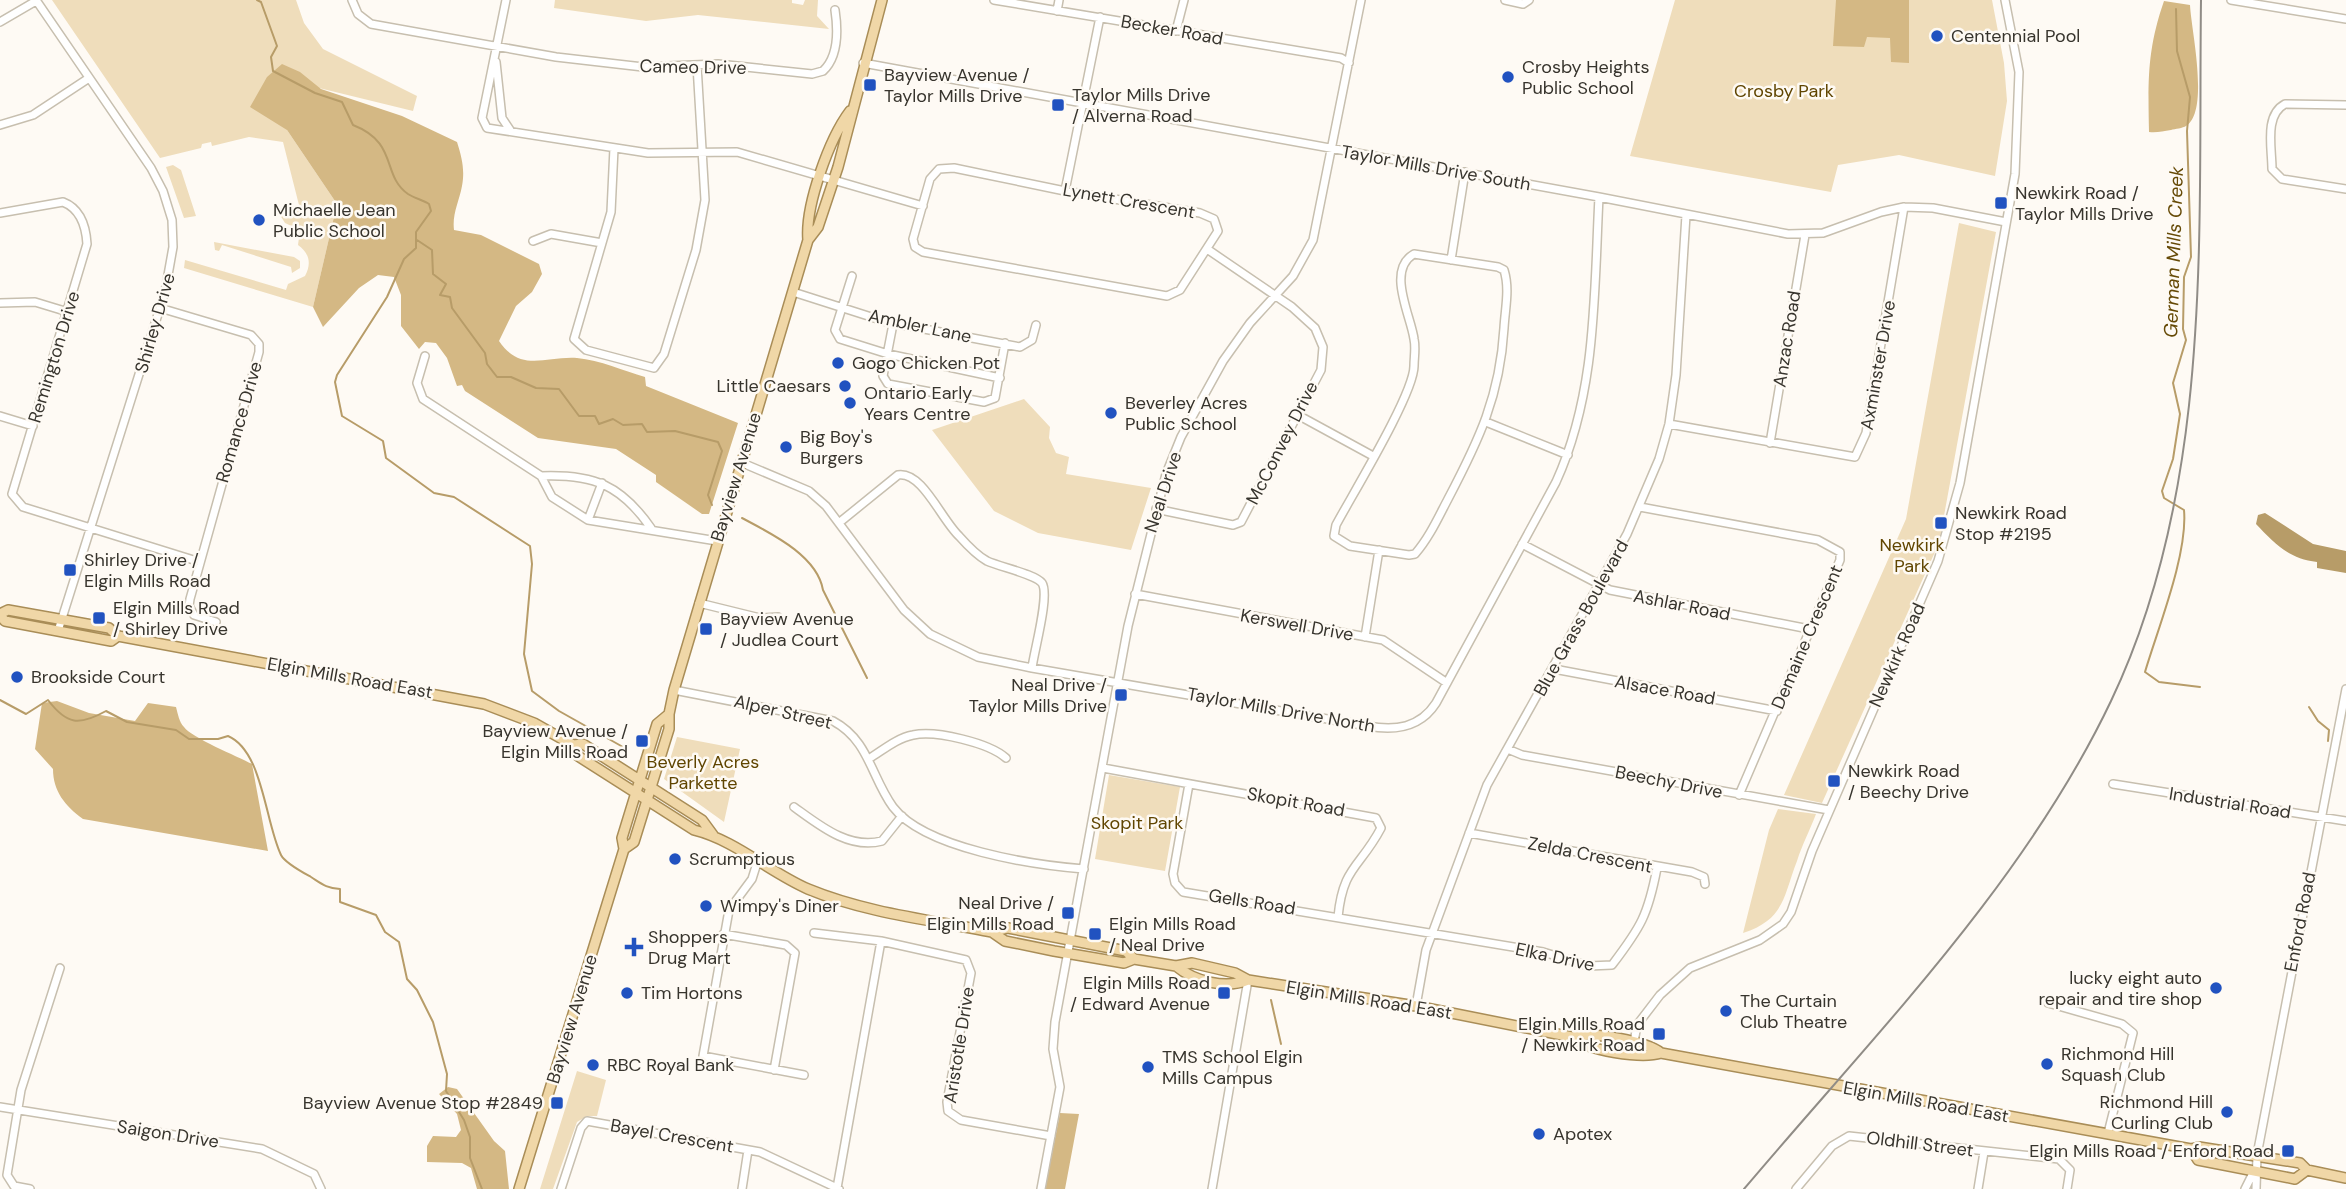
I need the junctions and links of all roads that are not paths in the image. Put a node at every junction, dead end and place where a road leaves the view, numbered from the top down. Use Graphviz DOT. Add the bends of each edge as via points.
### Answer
graph roads {
  1 [pos="36,0"];
  2 [pos="352,0"];
  3 [pos="506,0"];
  4 [pos="882,0"];
  5 [pos="994,0"];
  6 [pos="1059,0"];
  7 [pos="1184,0"];
  8 [pos="1361,0"];
  9 [pos="1505,0"];
  10 [pos="1529,0"];
  11 [pos="2005,0"];
  12 [pos="2231,0"];
  13 [pos="835,10"];
  14 [pos="1057,11"];
  15 [pos="1100,17"];
  16 [pos="2346,19"];
  17 [pos="0,22"];
  18 [pos="1176,31"];
  19 [pos="497,48"];
  20 [pos="495,61"];
  21 [pos="1349,62"];
  22 [pos="863,63"];
  23 [pos="696,65"];
  24 [pos="89,78"];
  25 [pos="1080,105"];
  26 [pos="2346,105"];
  27 [pos="851,109"];
  28 [pos="502,118"];
  29 [pos="0,125"];
  30 [pos="490,129"];
  31 [pos="514,132"];
  32 [pos="614,148"];
  33 [pos="702,150"];
  34 [pos="1333,150"];
  35 [pos="1465,173"];
  36 [pos="821,176"];
  37 [pos="833,180"];
  38 [pos="2346,189"];
  39 [pos="1065,191"];
  40 [pos="1599,197"];
  41 [pos="923,206"];
  42 [pos="1904,207"];
  43 [pos="0,213"];
  44 [pos="1686,215"];
  45 [pos="2006,222"];
  46 [pos="1805,235"];
  47 [pos="808,240"];
  48 [pos="533,241"];
  49 [pos="602,243"];
  50 [pos="1207,249"];
  51 [pos="1451,260"];
  52 [pos="852,276"];
  53 [pos="793,292"];
  54 [pos="1276,296"];
  55 [pos="0,303"];
  56 [pos="842,307"];
  57 [pos="160,308"];
  58 [pos="68,312"];
  59 [pos="893,324"];
  60 [pos="1036,325"];
  61 [pos="1005,344"];
  62 [pos="888,354"];
  63 [pos="425,356"];
  64 [pos="1000,378"];
  65 [pos="1296,414"];
  66 [pos="0,416"];
  67 [pos="1486,422"];
  68 [pos="1669,424"];
  69 [pos="33,426"];
  70 [pos="1770,443"];
  71 [pos="1373,456"];
  72 [pos="1568,456"];
  73 [pos="740,462"];
  74 [pos="541,476"];
  75 [pos="602,483"];
  76 [pos="1640,508"];
  77 [pos="1156,509"];
  78 [pos="588,520"];
  79 [pos="840,522"];
  80 [pos="651,528"];
  81 [pos="92,529"];
  82 [pos="717,541"];
  83 [pos="1522,544"];
  84 [pos="1379,550"];
  85 [pos="200,562"];
  86 [pos="1598,585"];
  87 [pos="1135,594"];
  88 [pos="699,603"];
  89 [pos="0,615"];
  90 [pos="778,617"];
  91 [pos="63,619"];
  92 [pos="216,622"];
  93 [pos="1809,629"];
  94 [pos="58,631"];
  95 [pos="118,636"];
  96 [pos="1365,637"];
  97 [pos="1032,668"];
  98 [pos="1554,668"];
  99 [pos="1117,682"];
  100 [pos="1447,683"];
  101 [pos="2346,689"];
  102 [pos="674,690"];
  103 [pos="1777,710"];
  104 [pos="669,715"];
  105 [pos="573,745"];
  106 [pos="1510,750"];
  107 [pos="870,758"];
  108 [pos="1006,758"];
  109 [pos="1103,768"];
  110 [pos="640,780"];
  111 [pos="1189,784"];
  112 [pos="2113,784"];
  113 [pos="651,787"];
  114 [pos="636,793"];
  115 [pos="1739,795"];
  116 [pos="647,800"];
  117 [pos="794,807"];
  118 [pos="1829,810"];
  119 [pos="902,816"];
  120 [pos="2320,817"];
  121 [pos="2346,821"];
  122 [pos="1469,833"];
  123 [pos="713,835"];
  124 [pos="624,849"];
  125 [pos="757,863"];
  126 [pos="1657,868"];
  127 [pos="1084,869"];
  128 [pos="1705,884"];
  129 [pos="1338,917"];
  130 [pos="992,932"];
  131 [pos="814,933"];
  132 [pos="723,934"];
  133 [pos="1432,934"];
  134 [pos="1071,940"];
  135 [pos="881,941"];
  136 [pos="1068,953"];
  137 [pos="1134,959"];
  138 [pos="61,968"];
  139 [pos="1248,980"];
  140 [pos="2048,1003"];
  141 [pos="1416,1006"];
  142 [pos="1572,1037"];
  143 [pos="1636,1043"];
  144 [pos="1632,1054"];
  145 [pos="1661,1054"];
  146 [pos="774,1070"];
  147 [pos="804,1075"];
  148 [pos="0,1107"];
  149 [pos="19,1112"];
  150 [pos="2108,1133"];
  151 [pos="1051,1136"];
  152 [pos="2191,1149"];
  153 [pos="748,1150"];
  154 [pos="1984,1152"];
  155 [pos="2257,1156"];
  156 [pos="2307,1170"];
  157 [pos="2255,1171"];
  158 [pos="2346,1178"];
  159 [pos="30,1189"];
  160 [pos="321,1189"];
  161 [pos="519,1189"];
  162 [pos="561,1189"];
  163 [pos="742,1189"];
  164 [pos="838,1189"];
  165 [pos="1041,1189"];
  166 [pos="1212,1189"];
  167 [pos="1796,1189"];
  168 [pos="1978,1189"];
  169 [pos="2067,1189"];
  170 [pos="2245,1189"];
  171 [pos="2256,1189"];
  1 -- 17 [label="street"];
  1 -- 24 [label="street, Shirley Drive"];
  2 -- 19 [label="street, Cameo Drive" via="358,14 371,24"];
  3 -- 19 [label="street"];
  4 -- 22 [label="main road, Bayview Avenue"];
  5 -- 14 [label="street, Becker Road"];
  6 -- 14 [label="street"];
  7 -- 18 [label="street"];
  8 -- 21 [label="street, Neal Drive"];
  9 -- 10 [label="street" via="1523,4"];
  11 -- 45 [label="street, Newkirk Road" via="2019,72 2017,151"];
  12 -- 16 [label="street"];
  13 -- 23 [label="street, Cameo Drive" via="838,33 828,66 818,74"];
  14 -- 15 [label="street, Becker Road"];
  15 -- 18 [label="street, Becker Road"];
  15 -- 25 [label="street"];
  18 -- 21 [label="street, Becker Road"];
  19 -- 20 [label="street"];
  19 -- 23 [label="street, Cameo Drive" via="643,67"];
  20 -- 28 [label="street"];
  20 -- 30 [label="street" via="482,118"];
  21 -- 34 [label="street, Neal Drive"];
  22 -- 25 [label="street, Taylor Mills Drive South"];
  22 -- 27 [label="main road, Bayview Avenue"];
  23 -- 33 [label="street"];
  24 -- 29 [label="street" via="33,115"];
  24 -- 57 [label="street, Shirley Drive" via="151,168 169,206 172,261"];
  25 -- 34 [label="street, Taylor Mills Drive South"];
  25 -- 39 [label="street"];
  26 -- 38 [label="street" via="2285,104 2272,118 2272,169 2282,179"];
  27 -- 36 [label="main road, Bayview Avenue" via="836,130"];
  27 -- 37 [label="main road, Bayview Avenue"];
  28 -- 30 [label="street" via="497,128"];
  28 -- 31 [label="street" via="505,127"];
  30 -- 31 [label="street"];
  31 -- 32 [label="street"];
  32 -- 33 [label="street" via="648,153"];
  32 -- 49 [label="street" via="611,212"];
  33 -- 36 [label="street" via="737,152"];
  33 -- 49 [label="street" via="705,200 699,241 664,354 654,368 586,349 574,339"];
  34 -- 35 [label="street, Taylor Mills Drive South"];
  34 -- 54 [label="street, Neal Drive" via="1313,240"];
  35 -- 40 [label="street, Taylor Mills Drive South"];
  35 -- 51 [label="street"];
  36 -- 37 [label="street"];
  36 -- 47 [label="main road, Bayview Avenue" via="806,223"];
  37 -- 41 [label="street"];
  37 -- 47 [label="main road, Bayview Avenue"];
  39 -- 41 [label="street, Lynett Crescent" via="954,168 939,169 930,179"];
  39 -- 50 [label="street, Lynett Crescent" via="1208,215 1218,231"];
  40 -- 44 [label="street, Taylor Mills Drive South"];
  40 -- 72 [label="street, Taylor Mills Drive North" via="1590,363"];
  41 -- 50 [label="street, Lynett Crescent" via="913,239 923,252 1157,296 1175,295"];
  42 -- 45 [label="street, Taylor Mills Drive South"];
  42 -- 46 [label="street, Taylor Mills Drive South"];
  42 -- 70 [label="street, Axminster Drive" via="1859,452 1847,458"];
  43 -- 58 [label="street, Remington Drive" via="56,202 77,212 86,232 86,251"];
  44 -- 46 [label="street, Taylor Mills Drive South"];
  44 -- 68 [label="street, Blue Grass Boulevard"];
  45 -- 118 [label="street, Newkirk Road" via="1960,483 1938,561"];
  46 -- 70 [label="street, Anzac Road"];
  47 -- 53 [label="main road, Bayview Avenue"];
  48 -- 49 [label="street" via="551,234"];
  50 -- 54 [label="street, McConvey Drive"];
  51 -- 67 [label="street" via="1498,267 1507,280 1499,377"];
  51 -- 71 [label="street" via="1414,254 1405,261 1401,282 1415,343 1414,371"];
  52 -- 56 [label="street"];
  53 -- 56 [label="street, Ambler Lane"];
  53 -- 73 [label="main road, Bayview Avenue"];
  54 -- 65 [label="street, McConvey Drive" via="1315,328 1323,348 1321,370"];
  54 -- 77 [label="street, Neal Drive" via="1223,361 1181,437"];
  55 -- 58 [label="street" via="35,302"];
  56 -- 59 [label="street, Ambler Lane"];
  56 -- 62 [label="street" via="835,330 838,338"];
  57 -- 81 [label="street, Shirley Drive"];
  57 -- 85 [label="street, Romance Drive" via="251,335 258,344"];
  58 -- 69 [label="street, Remington Drive"];
  59 -- 61 [label="street, Ambler Lane"];
  59 -- 62 [label="street"];
  60 -- 61 [label="street, Ambler Lane" via="1026,346"];
  61 -- 64 [label="street"];
  62 -- 64 [label="street"];
  62 -- 64 [label="street" via="883,376 888,384 984,401 995,398"];
  63 -- 74 [label="street" via="417,383 422,399"];
  65 -- 71 [label="street"];
  65 -- 77 [label="street, McConvey Drive" via="1241,522 1233,525"];
  66 -- 69 [label="street"];
  67 -- 72 [label="street"];
  67 -- 84 [label="street" via="1418,551 1409,555"];
  68 -- 70 [label="street, Axminster Drive"];
  68 -- 76 [label="street, Blue Grass Boulevard"];
  69 -- 81 [label="street, Remington Drive" via="12,494 23,508"];
  71 -- 84 [label="street" via="1334,536 1349,546"];
  72 -- 83 [label="street, Taylor Mills Drive North"];
  73 -- 79 [label="street, Taylor Mills Drive North" via="809,491"];
  73 -- 82 [label="main road, Bayview Avenue"];
  74 -- 75 [label="street" via="581,477"];
  74 -- 78 [label="street" via="552,497"];
  75 -- 78 [label="street"];
  75 -- 80 [label="street" via="627,497"];
  76 -- 86 [label="street, Blue Grass Boulevard"];
  76 -- 93 [label="street, Demaine Crescent" via="1818,540 1835,547 1840,560"];
  77 -- 87 [label="street, Neal Drive"];
  78 -- 80 [label="street"];
  79 -- 97 [label="street, Taylor Mills Drive North" via="919,625 978,657"];
  79 -- 97 [label="street" via="898,475 917,480 936,509 984,559 1041,582 1045,596"];
  80 -- 82 [label="street"];
  81 -- 85 [label="street"];
  81 -- 91 [label="street, Shirley Drive"];
  82 -- 88 [label="main road, Bayview Avenue"];
  83 -- 86 [label="street, Ashlar Road"];
  83 -- 100 [label="street, Taylor Mills Drive North"];
  84 -- 96 [label="street"];
  85 -- 92 [label="street" via="189,606 198,617"];
  86 -- 93 [label="street, Ashlar Road" via="1641,598"];
  86 -- 98 [label="street, Blue Grass Boulevard"];
  87 -- 96 [label="street, Kerswell Drive"];
  87 -- 99 [label="street, Neal Drive"];
  88 -- 90 [label="street" via="760,618"];
  88 -- 102 [label="main road, Bayview Avenue"];
  89 -- 91 [label="main road, Elgin Mills Road East" via="8,610"];
  89 -- 94 [label="main road, Elgin Mills Road East" via="5,621"];
  91 -- 94 [label="street, Shirley Drive"];
  91 -- 95 [label="main road, Elgin Mills Road East" via="109,628"];
  93 -- 103 [label="street, Demaine Crescent"];
  94 -- 95 [label="main road, Elgin Mills Road East" via="111,641"];
  95 -- 105 [label="main road, Elgin Mills Road East" via="471,701 511,713"];
  96 -- 100 [label="street, Kerswell Drive" via="1383,640"];
  97 -- 99 [label="street, Taylor Mills Drive North"];
  98 -- 103 [label="street, Alsace Road"];
  98 -- 106 [label="street, Blue Grass Boulevard"];
  99 -- 100 [label="street, Taylor Mills Drive North" via="1397,728 1430,712"];
  99 -- 109 [label="street, Neal Drive"];
  101 -- 120 [label="street, Enford Road"];
  102 -- 104 [label="main road, Bayview Avenue"];
  102 -- 107 [label="street, Alper Street" via="824,717 853,734"];
  103 -- 115 [label="street, Demaine Crescent"];
  104 -- 110 [label="main road, Bayview Avenue" via="657,724"];
  104 -- 113 [label="main road, Bayview Avenue"];
  105 -- 110 [label="main road, Elgin Mills Road East" via="583,744"];
  105 -- 114 [label="main road, Elgin Mills Road East" via="578,756"];
  106 -- 115 [label="street, Beechy Drive"];
  106 -- 122 [label="street, Blue Grass Boulevard" via="1487,785"];
  107 -- 108 [label="street" via="917,734 981,744"];
  107 -- 119 [label="street, Alper Street" via="892,806"];
  109 -- 111 [label="street, Skopit Road"];
  109 -- 127 [label="street, Neal Drive"];
  110 -- 113 [label="main road, Elgin Mills Road East"];
  110 -- 114 [label="main road, Bayview Avenue"];
  111 -- 129 [label="street, Gells Road" via="1173,874 1180,890"];
  111 -- 129 [label="street, Skopit Road" via="1376,818 1381,828 1341,887"];
  112 -- 120 [label="street, Industrial Road"];
  113 -- 116 [label="main road, Bayview Avenue"];
  113 -- 123 [label="main road, Elgin Mills Road East" via="702,820"];
  114 -- 116 [label="main road, Elgin Mills Road East"];
  114 -- 124 [label="main road, Bayview Avenue" via="622,838"];
  115 -- 118 [label="street, Beechy Drive"];
  116 -- 123 [label="main road, Elgin Mills Road East" via="694,830"];
  116 -- 124 [label="main road, Bayview Avenue" via="634,842"];
  117 -- 119 [label="street" via="833,834 866,842 882,841"];
  118 -- 143 [label="street, Newkirk Road" via="1799,893 1783,923 1760,940 1690,968 1660,995 1637,1025"];
  119 -- 127 [label="street, Alper Street" via="952,844 979,852"];
  120 -- 121 [label="street, Industrial Road"];
  120 -- 155 [label="street, Enford Road"];
  122 -- 126 [label="street, Zelda Crescent"];
  122 -- 133 [label="street, Blue Grass Boulevard"];
  123 -- 125 [label="main road, Elgin Mills Road East"];
  124 -- 161 [label="main road, Bayview Avenue"];
  125 -- 130 [label="main road, Elgin Mills Road East" via="846,902"];
  125 -- 132 [label="street" via="752,879 729,909"];
  126 -- 128 [label="street, Zelda Crescent" via="1692,872 1704,877"];
  126 -- 133 [label="street, Elka Drive" via="1646,917 1631,942 1606,967"];
  127 -- 134 [label="street, Neal Drive"];
  129 -- 133 [label="street, Gells Road"];
  130 -- 134 [label="main road, Elgin Mills Road East" via="1008,928"];
  130 -- 136 [label="main road, Elgin Mills Road East" via="1005,941"];
  131 -- 135 [label="street"];
  132 -- 146 [label="street" via="786,945 795,953"];
  132 -- 146 [label="street" via="703,1056"];
  133 -- 141 [label="street, Blue Grass Boulevard"];
  134 -- 136 [label="street, Neal Drive"];
  134 -- 137 [label="main road, Elgin Mills Road East" via="1126,951"];
  135 -- 151 [label="street, Aristotle Drive" via="962,957 969,964 948,1111 961,1120"];
  135 -- 164 [label="street"];
  136 -- 137 [label="main road, Elgin Mills Road East" via="1124,963"];
  136 -- 151 [label="street, Neal Drive" via="1053,1049 1060,1087"];
  137 -- 139 [label="main road, Elgin Mills Road East" via="1177,967 1192,963"];
  138 -- 149 [label="street" via="20,1090"];
  139 -- 141 [label="main road, Elgin Mills Road East"];
  139 -- 166 [label="street"];
  140 -- 150 [label="street" via="2122,1024 2133,1033"];
  141 -- 142 [label="main road, Elgin Mills Road East"];
  142 -- 143 [label="main road, Elgin Mills Road East" via="1583,1034"];
  142 -- 144 [label="main road, Elgin Mills Road East" via="1583,1044"];
  143 -- 144 [label="street, Newkirk Road"];
  143 -- 145 [label="main road, Elgin Mills Road East"];
  144 -- 145 [label="main road, Elgin Mills Road East"];
  145 -- 150 [label="main road, Elgin Mills Road East"];
  146 -- 147 [label="street"];
  148 -- 149 [label="street, Saigon Drive"];
  149 -- 159 [label="street" via="8,1175 14,1186"];
  149 -- 160 [label="street, Saigon Drive" via="262,1149 314,1174"];
  150 -- 152 [label="main road, Elgin Mills Road East"];
  151 -- 165 [label="street, Neal Drive"];
  152 -- 155 [label="main road, Elgin Mills Road East"];
  152 -- 157 [label="main road, Elgin Mills Road East" via="2198,1160"];
  153 -- 162 [label="street, Bayel Crescent" via="587,1121"];
  153 -- 163 [label="street, Bayel Crescent"];
  153 -- 164 [label="street" via="771,1156"];
  154 -- 167 [label="street, Oldhill Street" via="1849,1136 1832,1146"];
  154 -- 168 [label="street"];
  154 -- 169 [label="street, Oldhill Street" via="2059,1159 2070,1170"];
  155 -- 156 [label="main road, Elgin Mills Road East" via="2300,1163"];
  155 -- 157 [label="street, Enford Road"];
  156 -- 157 [label="main road, Elgin Mills Road East" via="2296,1179"];
  156 -- 158 [label="main road, Elgin Mills Road East"];
  157 -- 170 [label="street"];
  157 -- 171 [label="street"];
}
